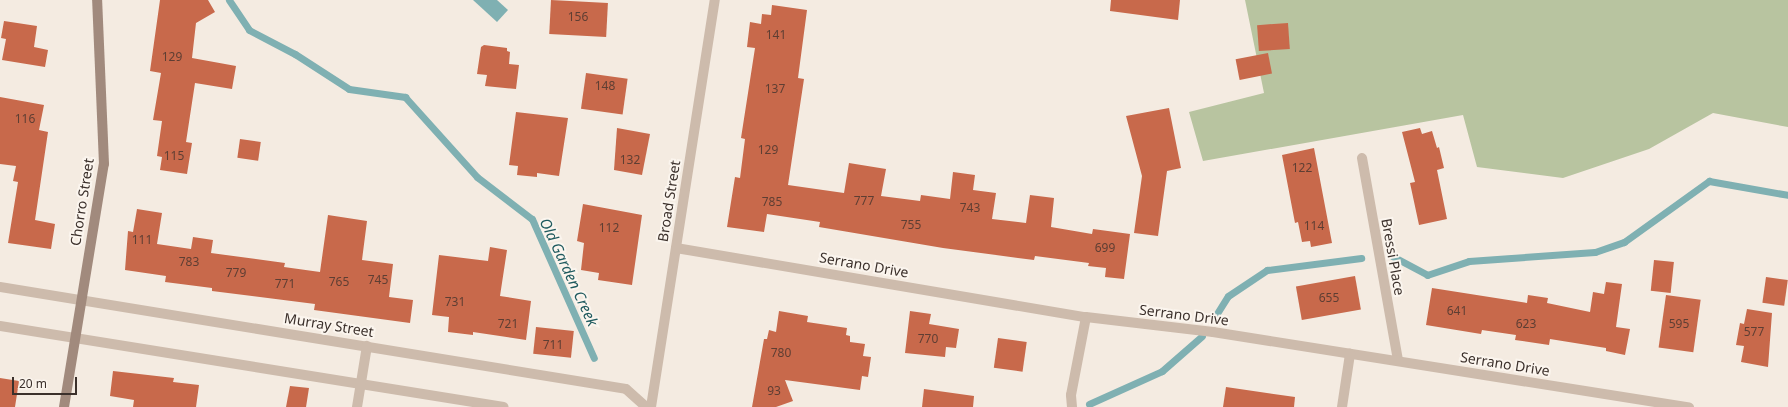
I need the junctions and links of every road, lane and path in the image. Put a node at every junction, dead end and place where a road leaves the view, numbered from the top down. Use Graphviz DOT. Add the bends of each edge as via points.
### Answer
graph roads {
  1 [pos="97,0"];
  2 [pos="715,0"];
  3 [pos="1362,158"];
  4 [pos="676,248"];
  5 [pos="0,287"];
  6 [pos="80,300"];
  7 [pos="1086,317"];
  8 [pos="0,326"];
  9 [pos="75,338"];
  10 [pos="367,346"];
  11 [pos="1350,354"];
  12 [pos="1398,361"];
  13 [pos="361,384"];
  14 [pos="64,407"];
  15 [pos="357,407"];
  16 [pos="504,407"];
  17 [pos="646,407"];
  18 [pos="651,407"];
  19 [pos="1072,407"];
  20 [pos="1342,407"];
  21 [pos="1689,407"];
  1 -- 6 [label="street, Chorro Street" via="104,164"];
  2 -- 4 [label="street, Broad Street"];
  3 -- 12 [label="street, Bressi Place"];
  4 -- 7 [label="street, Serrano Drive"];
  4 -- 18 [label="street, Broad Street"];
  5 -- 6 [label="street, Murray Street"];
  6 -- 9 [label="street, Chorro Street"];
  6 -- 10 [label="street, Murray Street"];
  7 -- 11 [label="street, Serrano Drive" via="1213,332"];
  7 -- 19 [label="street" via="1071,395"];
  8 -- 9 [label="street"];
  9 -- 13 [label="street"];
  9 -- 14 [label="street, Chorro Street"];
  10 -- 13 [label="street"];
  10 -- 17 [label="street, Murray Street" via="626,389"];
  11 -- 12 [label="street, Serrano Drive"];
  11 -- 20 [label="street"];
  12 -- 21 [label="street, Serrano Drive"];
  13 -- 15 [label="street"];
  13 -- 16 [label="street"];
}
